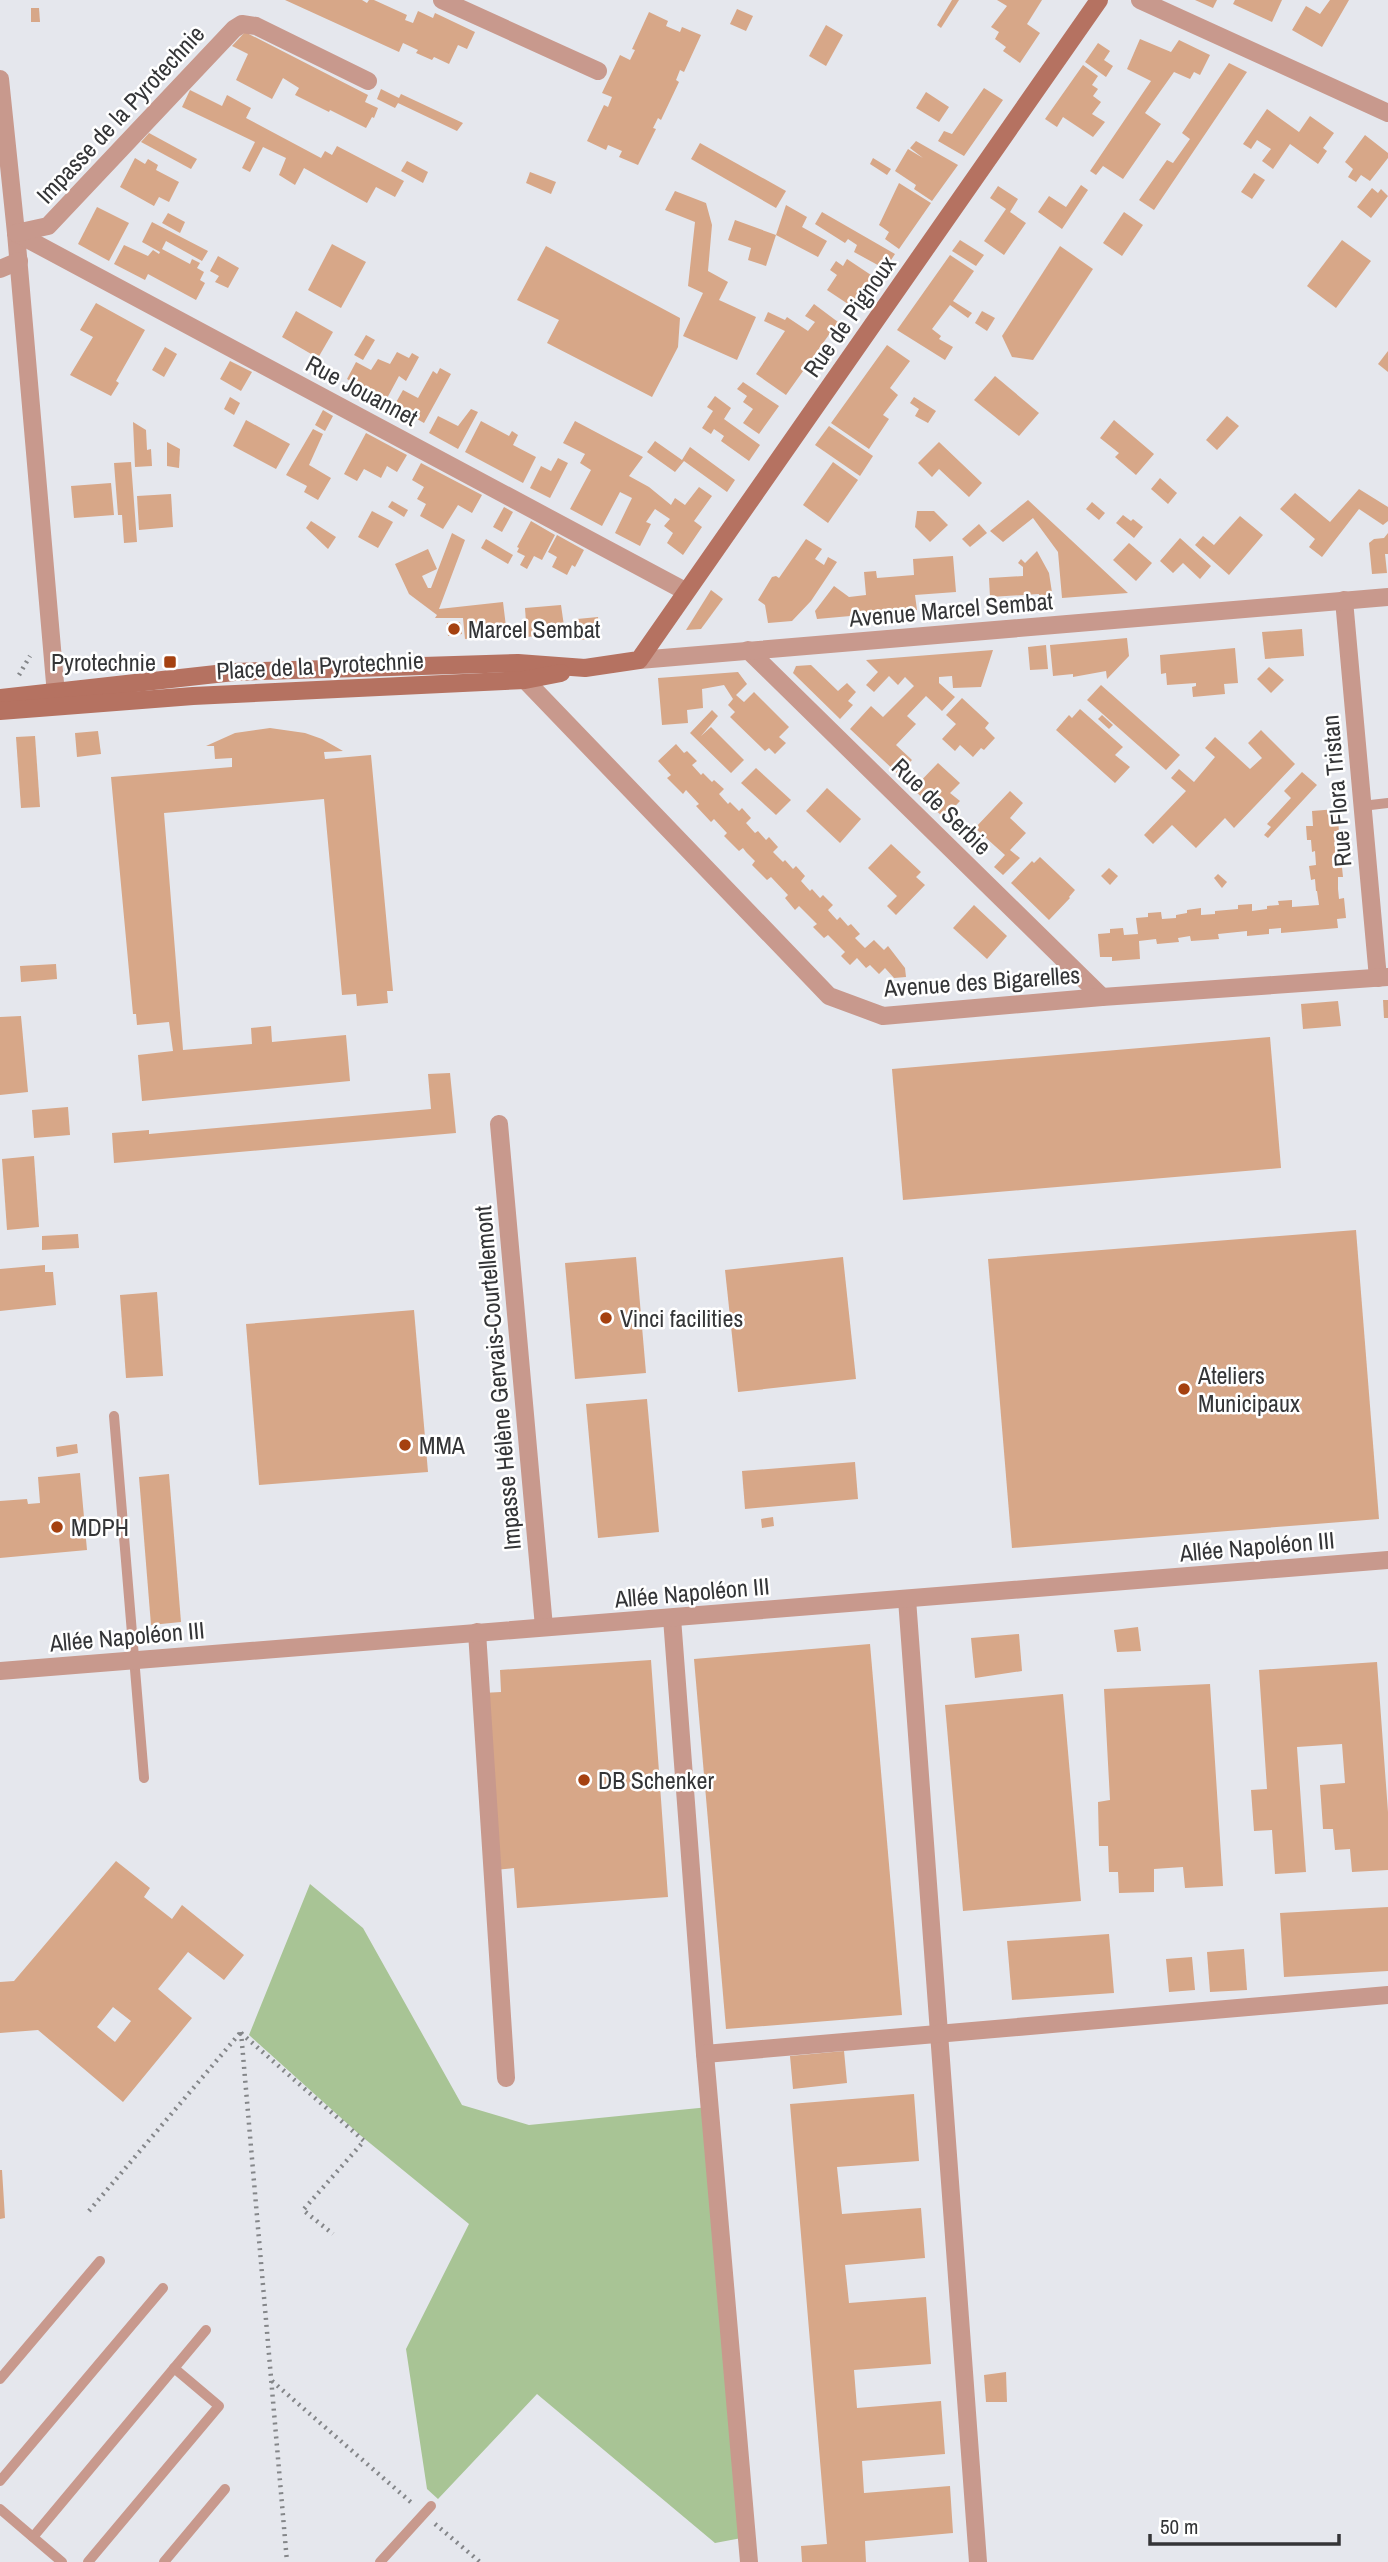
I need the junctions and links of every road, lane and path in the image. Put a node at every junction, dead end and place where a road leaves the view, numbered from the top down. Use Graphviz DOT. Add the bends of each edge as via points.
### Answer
graph roads {
  1 [pos="442,0"];
  2 [pos="1098,0"];
  3 [pos="1140,0"];
  4 [pos="598,71"];
  5 [pos="0,79"];
  6 [pos="368,81"];
  7 [pos="1388,113"];
  8 [pos="16,233"];
  9 [pos="19,261"];
  10 [pos="0,269"];
  11 [pos="685,591"];
  12 [pos="1388,597"];
  13 [pos="1344,600"];
  14 [pos="748,650"];
  15 [pos="639,660"];
  16 [pos="522,672"];
  17 [pos="0,698"];
  18 [pos="56,699"];
  19 [pos="0,711"];
  20 [pos="1388,803"];
  21 [pos="1362,806"];
  22 [pos="1383,977"];
  23 [pos="1101,997"];
  24 [pos="499,1124"];
  25 [pos="114,1416"];
  26 [pos="1388,1560"];
  27 [pos="907,1599"];
  28 [pos="672,1619"];
  29 [pos="544,1628"];
  30 [pos="477,1632"];
  31 [pos="135,1660"];
  32 [pos="0,1671"];
  33 [pos="144,1778"];
  34 [pos="1388,1995"];
  35 [pos="240,2032"];
  36 [pos="938,2034"];
  37 [pos="705,2054"];
  38 [pos="506,2078"];
  39 [pos="89,2211"];
  40 [pos="332,2234"];
  41 [pos="100,2261"];
  42 [pos="163,2288"];
  43 [pos="206,2330"];
  44 [pos="174,2368"];
  45 [pos="0,2379"];
  46 [pos="271,2380"];
  47 [pos="0,2480"];
  48 [pos="225,2489"];
  49 [pos="0,2509"];
  50 [pos="428,2510"];
  51 [pos="33,2537"];
  52 [pos="62,2562"];
  53 [pos="88,2562"];
  54 [pos="164,2562"];
  55 [pos="287,2562"];
  56 [pos="380,2562"];
  57 [pos="480,2562"];
  58 [pos="749,2562"];
  59 [pos="978,2562"];
  1 -- 4 [label="street"];
  2 -- 11 [label="main road, Rue de Pignoux"];
  3 -- 7 [label="street"];
  5 -- 8 [label="street"];
  6 -- 8 [label="street, Impasse de la Pyrotechnie" via="256,26 242,24 48,226"];
  8 -- 9 [label="street"];
  8 -- 11 [label="street, Rue Jouannet"];
  9 -- 10 [label="street"];
  9 -- 18 [label="street"];
  11 -- 15 [label="main road, Rue de Pignoux"];
  12 -- 13 [label="street, Avenue Marcel Sembat"];
  13 -- 14 [label="street, Avenue Marcel Sembat"];
  13 -- 21 [label="street, Rue Flora Tristan"];
  14 -- 15 [label="street, Avenue Marcel Sembat"];
  14 -- 23 [label="street, Rue de Serbie"];
  15 -- 16 [label="main road, Avenue Marcel Sembat"];
  16 -- 18 [label="main road, Place de la Pyrotechnie" via="234,672"];
  16 -- 23 [label="street, Avenue des Bigarelles" via="829,996 883,1016"];
  17 -- 18 [label="main road, Place de la Pyrotechnie"];
  18 -- 19 [label="main road, Place de la Pyrotechnie"];
  20 -- 21 [label="lane"];
  21 -- 22 [label="street, Rue Flora Tristan"];
  22 -- 23 [label="street, Avenue des Bigarelles"];
  24 -- 29 [label="street, Impasse Hélène Gervais-Courtellemont"];
  25 -- 31 [label="lane"];
  26 -- 27 [label="street, Allée Napoléon III"];
  27 -- 28 [label="street, Allée Napoléon III"];
  27 -- 36 [label="street"];
  28 -- 29 [label="street, Allée Napoléon III"];
  28 -- 37 [label="street"];
  29 -- 30 [label="street, Allée Napoléon III"];
  30 -- 31 [label="street, Allée Napoléon III"];
  30 -- 38 [label="street"];
  31 -- 32 [label="street, Allée Napoléon III"];
  31 -- 33 [label="lane"];
  34 -- 36 [label="street"];
  35 -- 39 [label="path"];
  35 -- 40 [label="path" via="365,2141 303,2210"];
  35 -- 46 [label="path"];
  36 -- 37 [label="street"];
  36 -- 59 [label="street"];
  37 -- 58 [label="street"];
  41 -- 45 [label="lane"];
  42 -- 47 [label="lane"];
  43 -- 44 [label="lane"];
  44 -- 51 [label="lane"];
  44 -- 53 [label="lane" via="219,2406"];
  46 -- 50 [label="path"];
  46 -- 55 [label="path"];
  48 -- 54 [label="lane"];
  49 -- 51 [label="lane"];
  50 -- 56 [label="lane"];
  50 -- 57 [label="path"];
  51 -- 52 [label="lane"];
}
